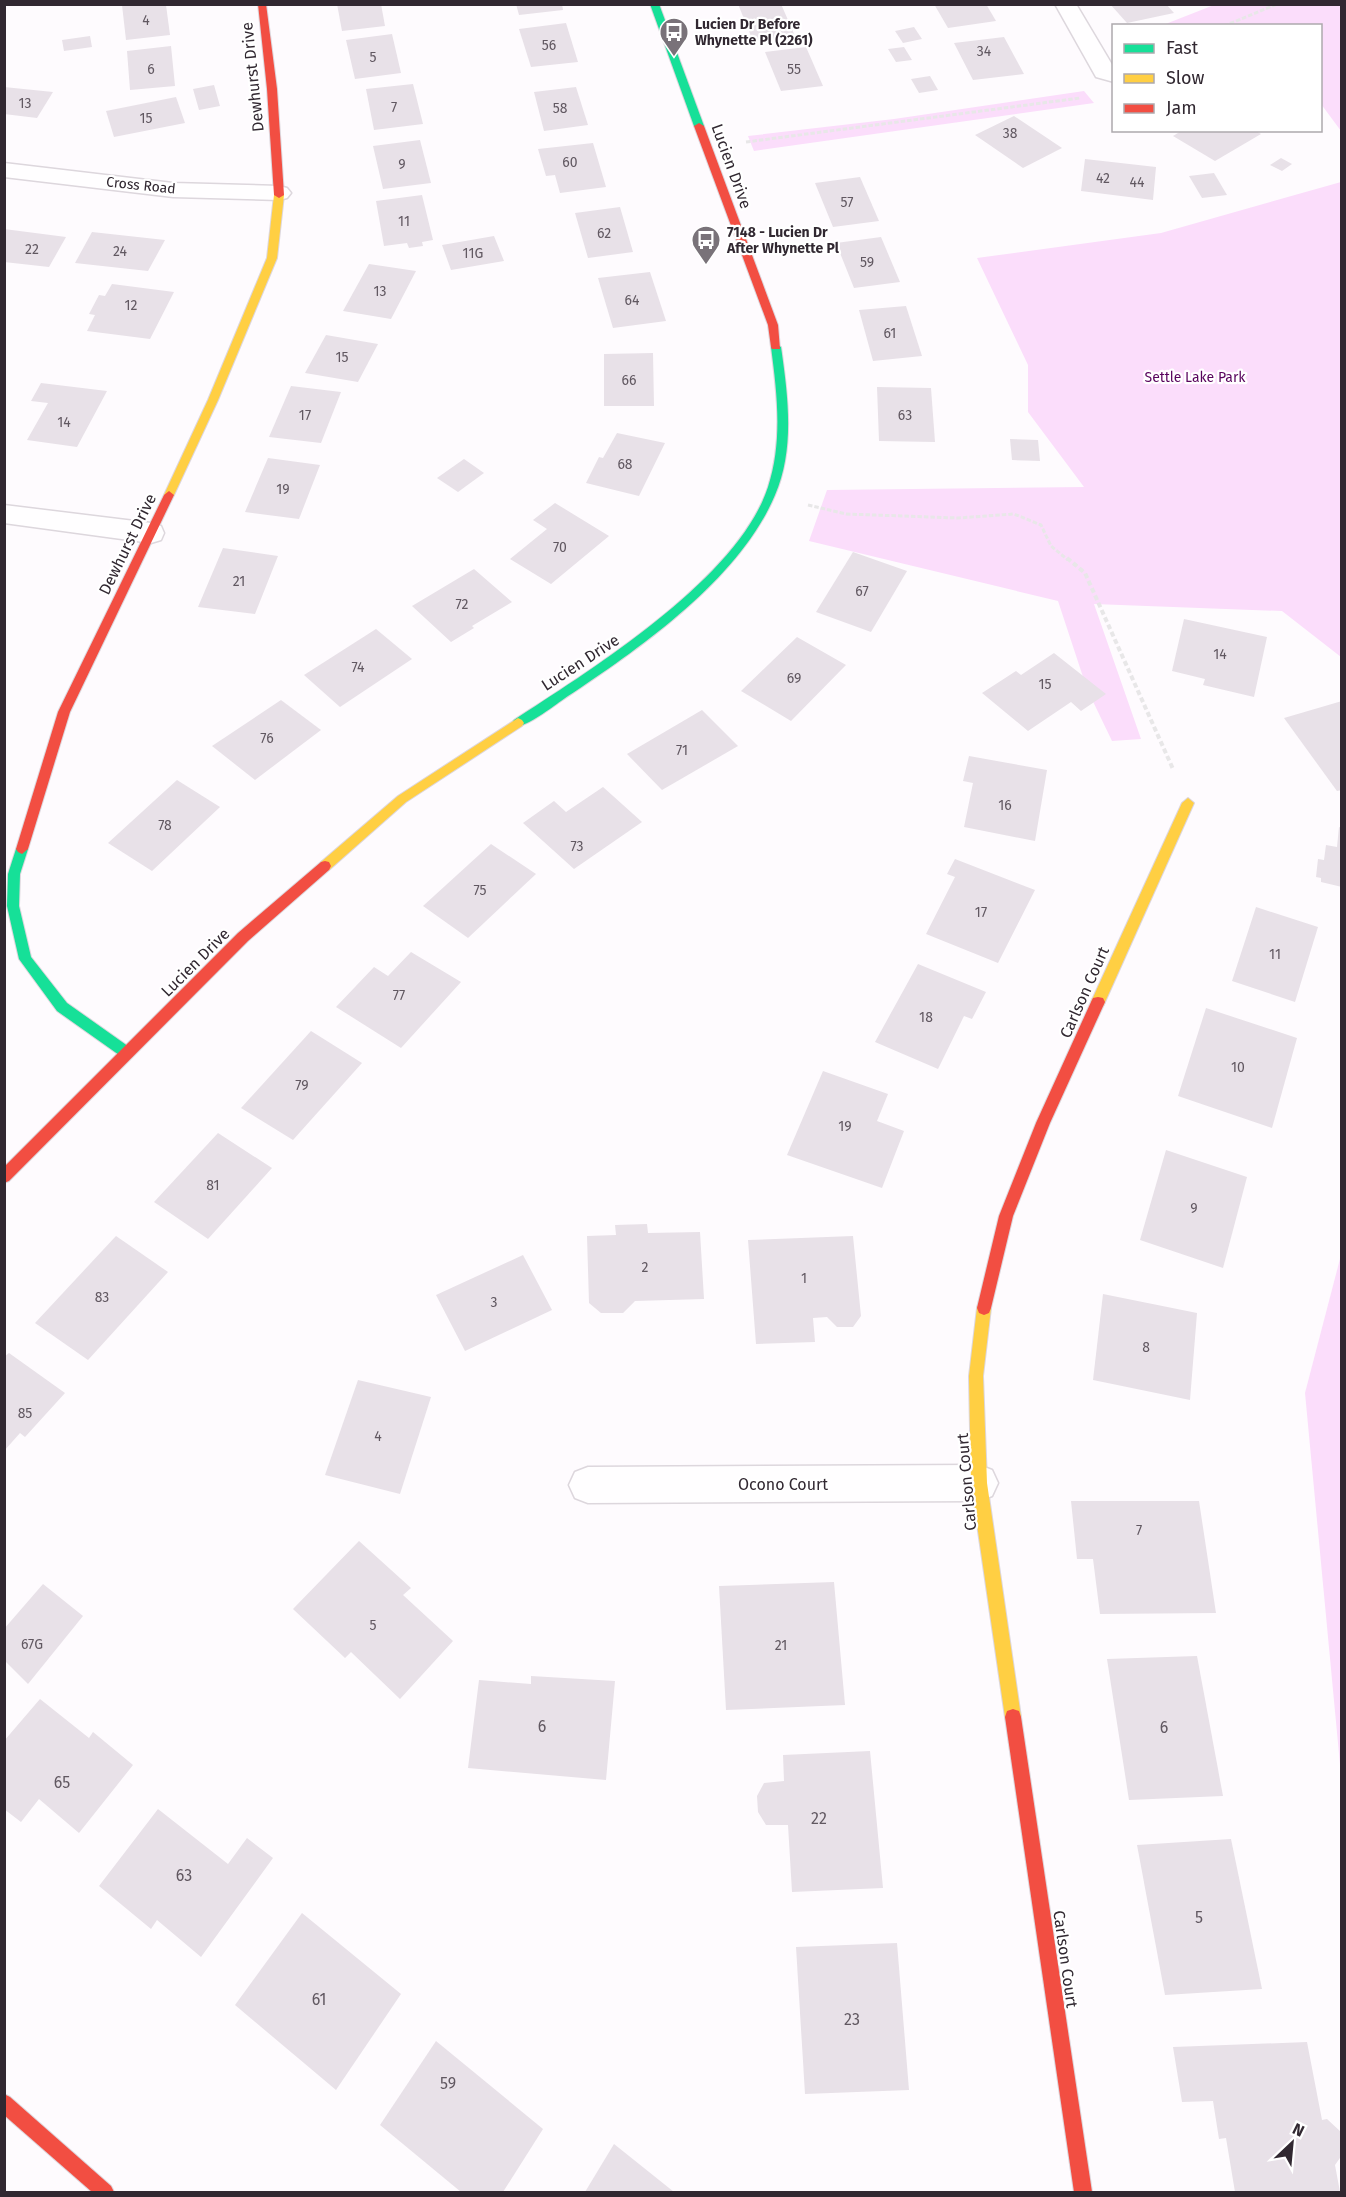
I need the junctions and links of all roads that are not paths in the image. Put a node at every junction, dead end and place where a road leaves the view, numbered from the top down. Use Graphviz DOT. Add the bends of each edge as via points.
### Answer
graph roads {
  1 [pos="262,4"];
  2 [pos="654,4"];
  3 [pos="1065,4"];
  4 [pos="1109,74"];
  5 [pos="4,170"];
  6 [pos="279,192"];
  7 [pos="4,514"];
  8 [pos="151,533"];
  9 [pos="1188,803"];
  10 [pos="128,1053"];
  11 [pos="4,1177"];
  12 [pos="979,1483"];
  13 [pos="588,1485"];
  14 [pos="4,2103"];
  15 [pos="105,2193"];
  16 [pos="1083,2193"];
  1 -- 6 [label="street, Dewhurst Drive"];
  2 -- 10 [label="street, Lucien Drive" via="773,325 784,422 781,456 770,496 746,535 673,613 615,659 402,799 243,937"];
  3 -- 4 [label="street"];
  5 -- 6 [label="street, Cross Road" via="173,189"];
  6 -- 8 [label="street, Dewhurst Drive" via="272,258"];
  7 -- 8 [label="street"];
  8 -- 10 [label="street, Dewhurst Drive" via="64,712 21,848 13,888 21,946 34,974 62,1007"];
  9 -- 12 [label="street, Carlson Court" via="1043,1123 1006,1216 986,1296 976,1376"];
  10 -- 11 [label="street, Lucien Drive"];
  12 -- 13 [label="street, Ocono Court"];
  12 -- 16 [label="street, Carlson Court"];
  14 -- 15 [label="street"];
}
